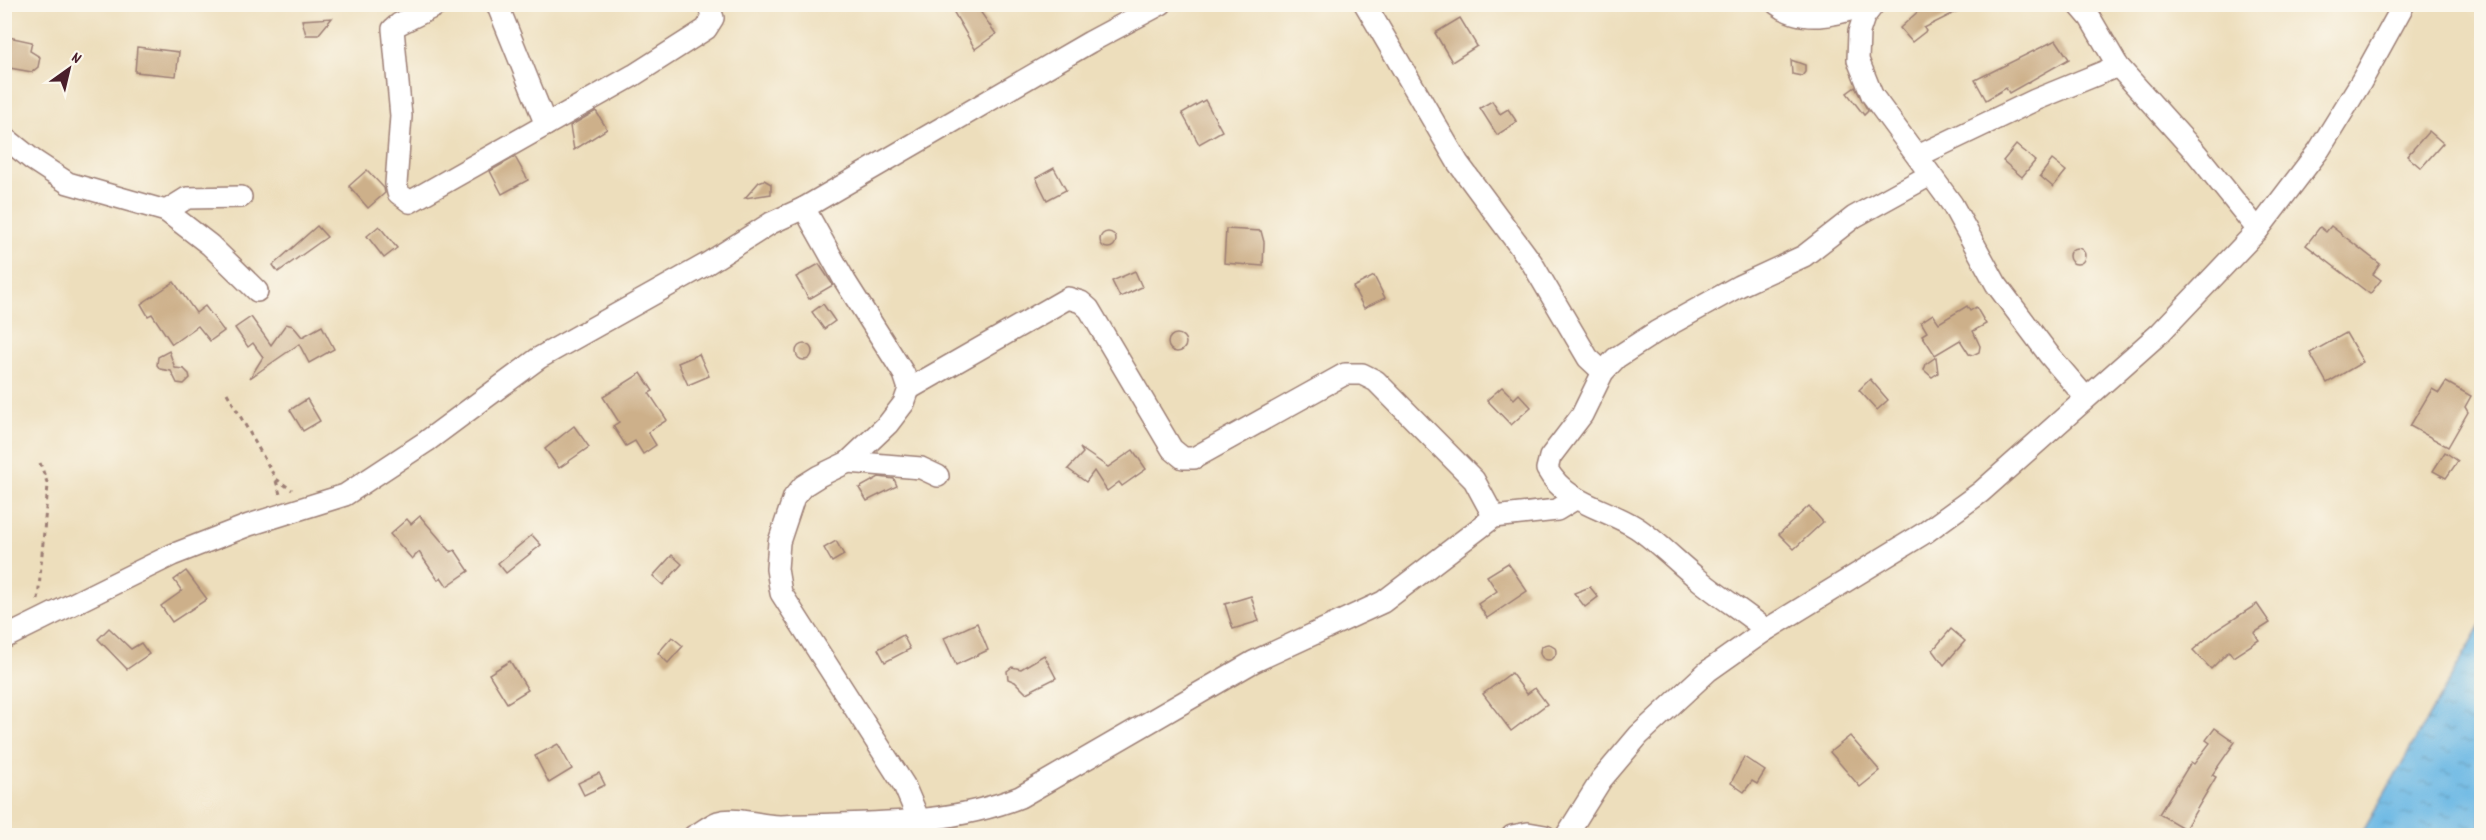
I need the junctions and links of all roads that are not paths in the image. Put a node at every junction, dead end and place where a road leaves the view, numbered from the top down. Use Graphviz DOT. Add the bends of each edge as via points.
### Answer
graph roads {
  1 [pos="439,4"];
  2 [pos="497,4"];
  3 [pos="708,4"];
  4 [pos="1161,4"];
  5 [pos="1365,4"];
  6 [pos="1777,4"];
  7 [pos="1872,4"];
  8 [pos="2078,4"];
  9 [pos="2404,4"];
  10 [pos="2118,66"];
  11 [pos="546,125"];
  12 [pos="4,137"];
  13 [pos="1918,156"];
  14 [pos="1930,175"];
  15 [pos="241,197"];
  16 [pos="804,208"];
  17 [pos="166,211"];
  18 [pos="2258,230"];
  19 [pos="256,291"];
  20 [pos="1603,372"];
  21 [pos="909,389"];
  22 [pos="2086,398"];
  23 [pos="848,462"];
  24 [pos="938,476"];
  25 [pos="1575,499"];
  26 [pos="1494,517"];
  27 [pos="1766,630"];
  28 [pos="4,638"];
  29 [pos="919,820"];
  30 [pos="866,830"];
  31 [pos="694,836"];
  32 [pos="1512,836"];
  33 [pos="1545,836"];
  34 [pos="1566,836"];
  1 -- 11 [label="street" via="393,29 401,116 396,184 402,199 410,202"];
  2 -- 11 [label="street"];
  3 -- 11 [label="street" via="713,18 706,29"];
  4 -- 16 [label="street"];
  5 -- 20 [label="street" via="1458,163 1532,263 1588,358"];
  6 -- 7 [label="street" via="1806,17"];
  7 -- 13 [label="street" via="1859,32 1862,75 1881,110"];
  8 -- 10 [label="street"];
  9 -- 18 [label="street" via="2319,150"];
  10 -- 13 [label="street" via="2035,100"];
  10 -- 18 [label="street"];
  12 -- 17 [label="street" via="68,183"];
  13 -- 14 [label="street"];
  14 -- 20 [label="street" via="1854,217 1792,262 1656,332 1616,358"];
  14 -- 22 [label="street" via="1952,204 1996,284"];
  15 -- 17 [label="street" via="187,198"];
  16 -- 21 [label="street" via="904,374"];
  16 -- 28 [label="street" via="771,223 705,265 539,358 427,441 345,495 214,538"];
  17 -- 19 [label="street" via="217,251"];
  18 -- 22 [label="street" via="2160,333"];
  20 -- 25 [label="street" via="1582,415 1550,457 1547,469"];
  21 -- 23 [label="street" via="888,424"];
  21 -- 26 [label="street" via="1068,298 1089,309 1172,449 1183,458 1194,458 1345,374 1362,374 1376,381 1474,480"];
  22 -- 27 [label="street" via="1981,492 1926,532"];
  23 -- 24 [label="street" via="921,468"];
  23 -- 29 [label="street" via="803,486 794,497 779,542 777,569 781,592 904,785"];
  25 -- 26 [label="street" via="1557,510"];
  25 -- 27 [label="street" via="1637,528"];
  26 -- 29 [label="street" via="1383,602 1253,662 1020,797 987,810"];
  27 -- 34 [label="street" via="1708,671 1639,735 1601,780"];
  29 -- 30 [label="street"];
  30 -- 31 [label="street" via="720,821"];
  32 -- 33 [label="street"];
}
